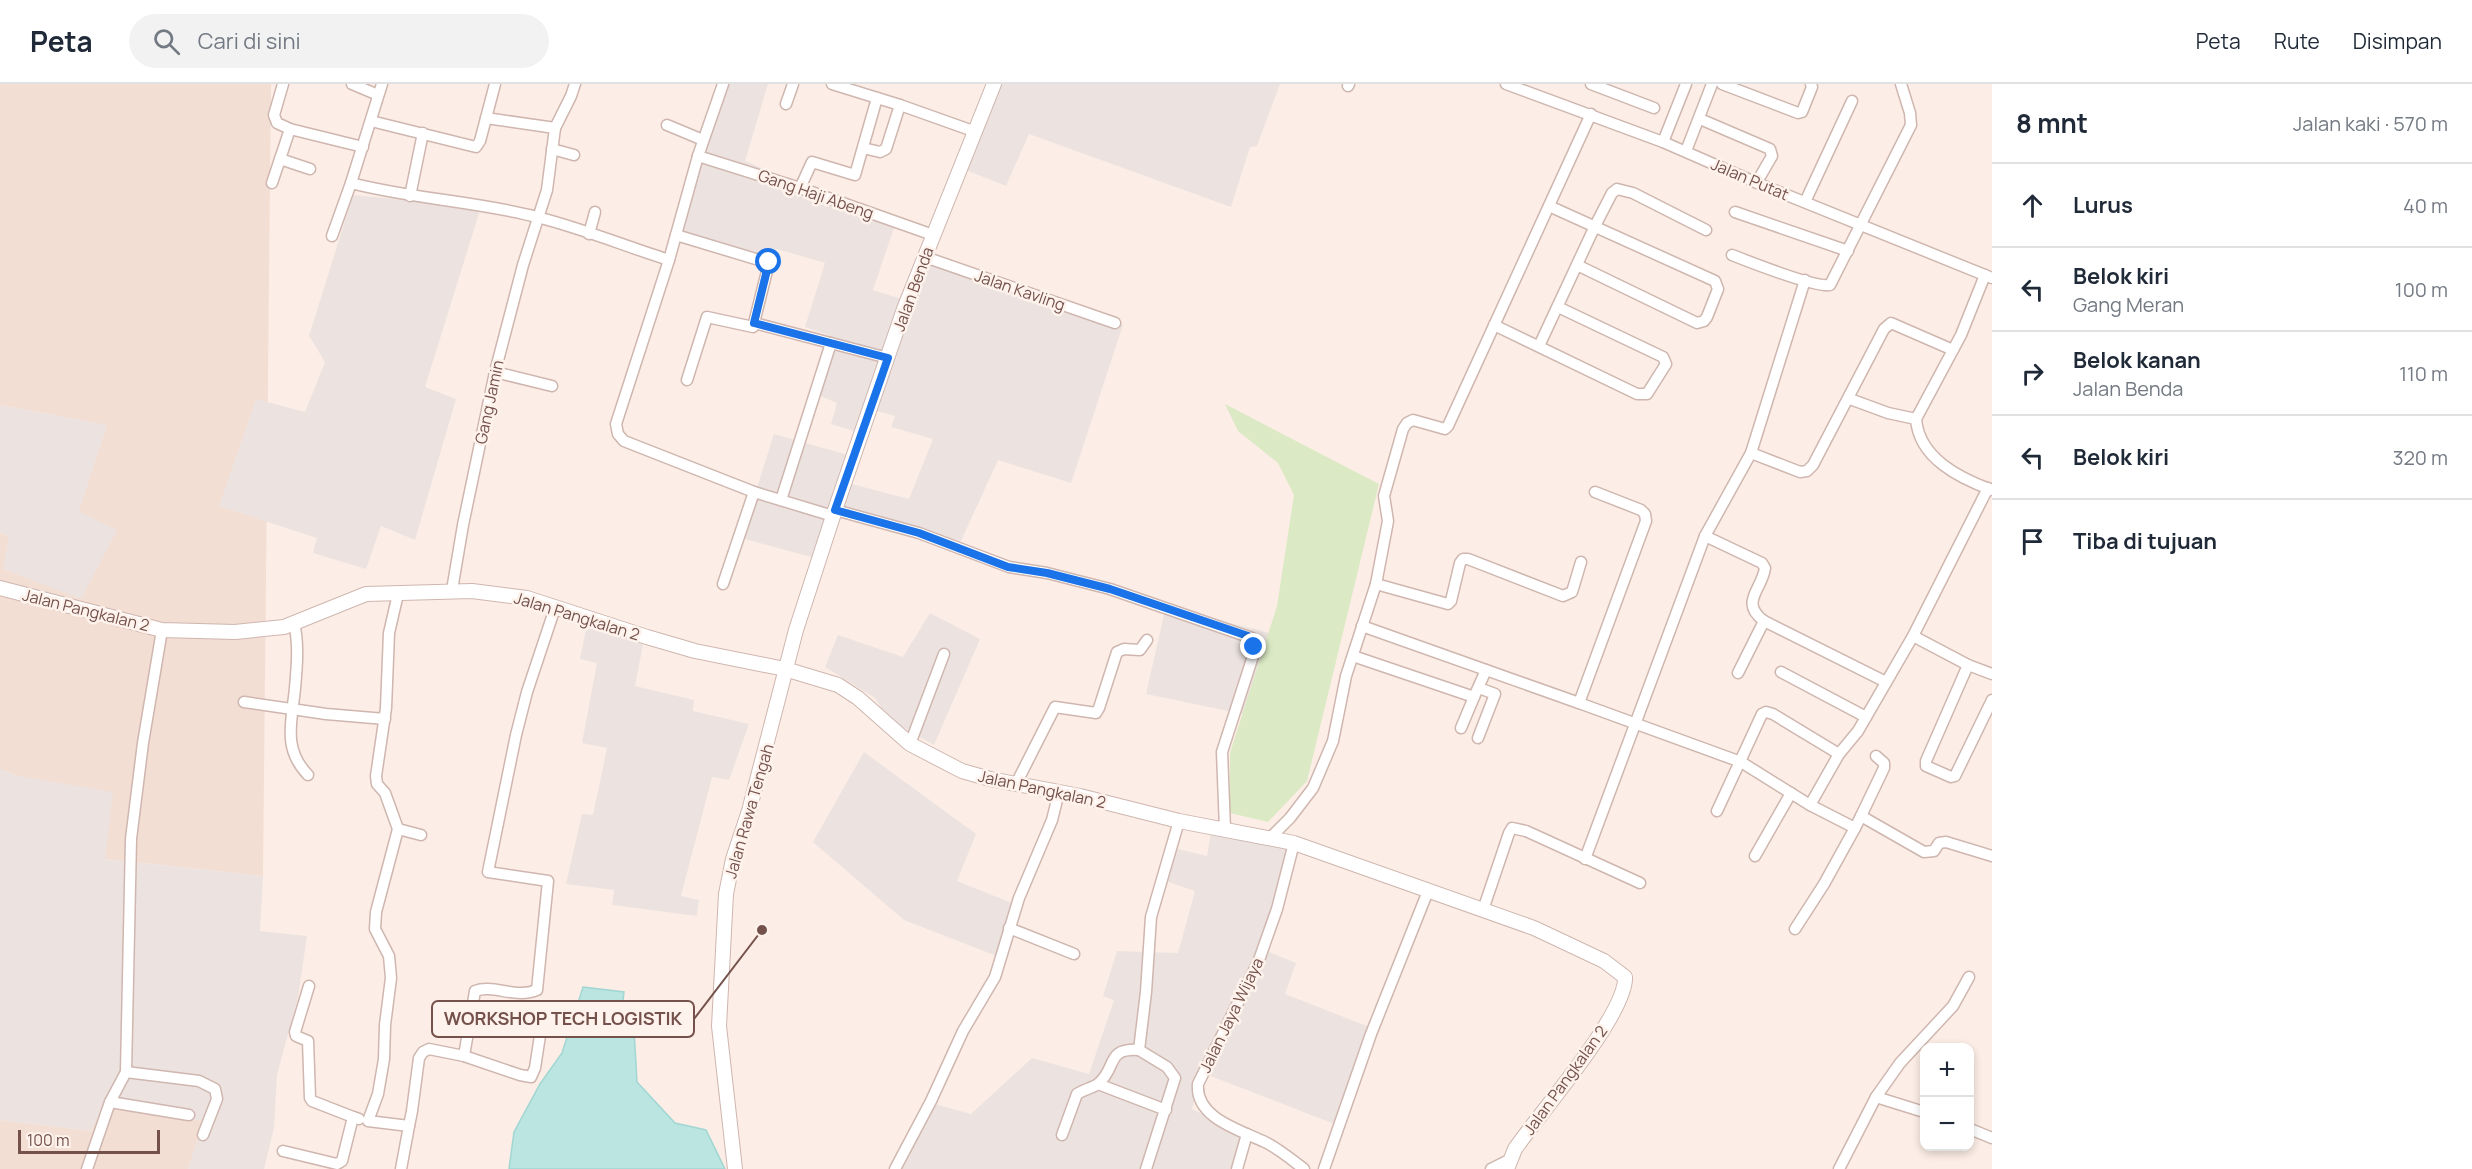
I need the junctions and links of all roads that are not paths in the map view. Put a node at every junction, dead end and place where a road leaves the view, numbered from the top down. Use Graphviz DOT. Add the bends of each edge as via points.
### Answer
graph roads {
  1 [pos="283,84"];
  2 [pos="352,84"];
  3 [pos="495,84"];
  4 [pos="575,84"];
  5 [pos="723,84"];
  6 [pos="793,84"];
  7 [pos="832,84"];
  8 [pos="994,84"];
  9 [pos="1510,84"];
  10 [pos="1591,84"];
  11 [pos="1686,84"];
  12 [pos="1712,84"];
  13 [pos="1722,84"];
  14 [pos="1811,84"];
  15 [pos="1901,84"];
  16 [pos="380,89"];
  17 [pos="877,98"];
  18 [pos="1852,101"];
  19 [pos="786,104"];
  20 [pos="900,105"];
  21 [pos="1654,108"];
  22 [pos="1591,114"];
  23 [pos="486,118"];
  24 [pos="1700,119"];
  25 [pos="371,121"];
  26 [pos="667,125"];
  27 [pos="555,128"];
  28 [pos="290,129"];
  29 [pos="976,132"];
  30 [pos="423,133"];
  31 [pos="704,140"];
  32 [pos="1664,142"];
  33 [pos="363,147"];
  34 [pos="863,148"];
  35 [pos="552,150"];
  36 [pos="1686,151"];
  37 [pos="574,155"];
  38 [pos="698,156"];
  39 [pos="280,159"];
  40 [pos="310,169"];
  41 [pos="1761,175"];
  42 [pos="272,183"];
  43 [pos="351,183"];
  44 [pos="800,188"];
  45 [pos="410,196"];
  46 [pos="1805,202"];
  47 [pos="1549,206"];
  48 [pos="595,212"];
  49 [pos="1735,212"];
  50 [pos="538,217"];
  51 [pos="1860,225"];
  52 [pos="1595,226"];
  53 [pos="1706,230"];
  54 [pos="589,234"];
  55 [pos="676,235"];
  56 [pos="933,235"];
  57 [pos="332,236"];
  58 [pos="1848,251"];
  59 [pos="1732,255"];
  60 [pos="926,257"];
  61 [pos="669,260"];
  62 [pos="1577,265"];
  63 [pos="1988,276"];
  64 [pos="1805,280"];
  65 [pos="1558,307"];
  66 [pos="754,323"];
  67 [pos="1115,323"];
  68 [pos="1494,325"];
  69 [pos="831,343"];
  70 [pos="1539,346"];
  71 [pos="1953,350"];
  72 [pos="888,358"];
  73 [pos="495,372"];
  74 [pos="687,380"];
  75 [pos="552,386"];
  76 [pos="1850,399"];
  77 [pos="1916,419"];
  78 [pos="1751,453"];
  79 [pos="1990,489"];
  80 [pos="754,492"];
  81 [pos="1595,492"];
  82 [pos="781,500"];
  83 [pos="834,513"];
  84 [pos="1705,536"];
  85 [pos="1581,562"];
  86 [pos="723,584"];
  87 [pos="1376,584"];
  88 [pos="0,588"];
  89 [pos="452,591"];
  90 [pos="398,594"];
  91 [pos="555,608"];
  92 [pos="1764,621"];
  93 [pos="294,623"];
  94 [pos="1362,626"];
  95 [pos="162,630"];
  96 [pos="1913,636"];
  97 [pos="1147,640"];
  98 [pos="944,654"];
  99 [pos="1353,656"];
  100 [pos="1968,664"];
  101 [pos="785,669"];
  102 [pos="1486,670"];
  103 [pos="1781,672"];
  104 [pos="1738,673"];
  105 [pos="1992,674"];
  106 [pos="1886,681"];
  107 [pos="1476,692"];
  108 [pos="1992,700"];
  109 [pos="243,702"];
  110 [pos="1578,703"];
  111 [pos="291,709"];
  112 [pos="1866,717"];
  113 [pos="384,719"];
  114 [pos="1637,724"];
  115 [pos="1461,728"];
  116 [pos="1479,738"];
  117 [pos="910,744"];
  118 [pos="1839,754"];
  119 [pos="1876,756"];
  120 [pos="1742,762"];
  121 [pos="308,775"];
  122 [pos="1016,784"];
  123 [pos="1059,792"];
  124 [pos="1791,793"];
  125 [pos="1810,805"];
  126 [pos="1717,812"];
  127 [pos="1861,816"];
  128 [pos="1179,821"];
  129 [pos="1855,828"];
  130 [pos="399,829"];
  131 [pos="1225,829"];
  132 [pos="421,835"];
  133 [pos="1270,838"];
  134 [pos="1294,843"];
  135 [pos="1755,856"];
  136 [pos="1992,856"];
  137 [pos="1585,859"];
  138 [pos="1640,883"];
  139 [pos="1428,891"];
  140 [pos="1483,910"];
  141 [pos="1010,928"];
  142 [pos="1795,929"];
  143 [pos="1074,954"];
  144 [pos="1969,976"];
  145 [pos="309,986"];
  146 [pos="541,1029"];
  147 [pos="1138,1050"];
  148 [pos="464,1056"];
  149 [pos="126,1072"];
  150 [pos="1098,1084"];
  151 [pos="1876,1097"];
  152 [pos="110,1102"];
  153 [pos="1166,1110"];
  154 [pos="1920,1111"];
  155 [pos="189,1114"];
  156 [pos="353,1117"];
  157 [pos="368,1121"];
  158 [pos="409,1126"];
  159 [pos="1974,1131"];
  160 [pos="1247,1134"];
  161 [pos="203,1135"];
  162 [pos="1062,1135"];
  163 [pos="1992,1138"];
  164 [pos="283,1151"];
  165 [pos="310,1164"];
  166 [pos="1508,1165"];
  167 [pos="87,1169"];
  168 [pos="401,1169"];
  169 [pos="735,1169"];
  170 [pos="895,1169"];
  171 [pos="1146,1169"];
  172 [pos="1237,1169"];
  173 [pos="1304,1169"];
  174 [pos="1324,1169"];
  175 [pos="1491,1169"];
  176 [pos="1839,1169"];
  1 -- 28 [label="street" via="274,115 277,123"];
  2 -- 16 [label="street"];
  3 -- 23 [label="street"];
  4 -- 27 [label="street, Gang Jamin"];
  5 -- 31 [label="street"];
  6 -- 19 [label="street"];
  7 -- 17 [label="street"];
  8 -- 29 [label="street, Jalan Benda"];
  9 -- 22 [label="street, Jalan Putat"];
  10 -- 21 [label="street"];
  11 -- 32 [label="street"];
  12 -- 24 [label="street"];
  13 -- 14 [label="street" via="1798,113 1802,112"];
  15 -- 51 [label="street" via="1911,126"];
  16 -- 25 [label="street"];
  17 -- 20 [label="street"];
  17 -- 34 [label="street"];
  18 -- 46 [label="street"];
  20 -- 29 [label="street"];
  20 -- 34 [label="street" via="886,149 880,152"];
  22 -- 32 [label="street, Jalan Putat"];
  22 -- 47 [label="street"];
  23 -- 27 [label="street"];
  23 -- 30 [label="street" via="476,147"];
  24 -- 36 [label="street"];
  24 -- 41 [label="street" via="1770,148 1772,156"];
  25 -- 30 [label="street"];
  25 -- 33 [label="street"];
  26 -- 31 [label="street"];
  27 -- 35 [label="street, Gang Jamin"];
  28 -- 33 [label="street"];
  28 -- 39 [label="street"];
  29 -- 56 [label="street, Jalan Benda"];
  30 -- 45 [label="street"];
  31 -- 38 [label="street"];
  32 -- 36 [label="street, Jalan Putat"];
  33 -- 43 [label="street"];
  34 -- 44 [label="street" via="855,175 812,162"];
  35 -- 37 [label="street"];
  35 -- 50 [label="street, Gang Jamin" via="547,189"];
  36 -- 46 [label="street, Jalan Putat"];
  38 -- 44 [label="street, Gang Haji Abeng"];
  38 -- 55 [label="street"];
  39 -- 40 [label="street"];
  39 -- 42 [label="street"];
  43 -- 45 [label="street"];
  43 -- 57 [label="street"];
  44 -- 56 [label="street, Gang Haji Abeng"];
  45 -- 50 [label="street"];
  46 -- 51 [label="street, Jalan Putat"];
  47 -- 52 [label="street"];
  47 -- 68 [label="street"];
  48 -- 54 [label="street"];
  49 -- 58 [label="street"];
  50 -- 54 [label="street"];
  50 -- 73 [label="street, Gang Jamin"];
  51 -- 58 [label="street"];
  51 -- 63 [label="street, Jalan Putat"];
  52 -- 53 [label="street" via="1612,193 1624,189"];
  52 -- 62 [label="street"];
  52 -- 62 [label="street" via="1715,281 1718,289 1707,317 1697,323"];
  54 -- 61 [label="street"];
  55 -- 61 [label="street"];
  55 -- 66 [label="street" via="769,262"];
  56 -- 60 [label="street, Jalan Benda"];
  58 -- 64 [label="street" via="1830,285"];
  59 -- 64 [label="street"];
  60 -- 67 [label="street, Jalan Kavling"];
  60 -- 72 [label="street, Jalan Benda"];
  61 -- 80 [label="street" via="616,424 618,434 624,441"];
  62 -- 65 [label="street"];
  63 -- 71 [label="street"];
  64 -- 78 [label="street"];
  65 -- 70 [label="street"];
  65 -- 70 [label="street" via="1654,352 1666,364 1647,394 1641,395"];
  66 -- 69 [label="street"];
  66 -- 74 [label="street" via="751,328 707,317"];
  68 -- 70 [label="street"];
  68 -- 87 [label="street" via="1449,426 1439,429 1413,420 1403,429 1384,496 1388,521"];
  69 -- 72 [label="street"];
  69 -- 82 [label="street"];
  71 -- 76 [label="street" via="1891,323"];
  71 -- 77 [label="street"];
  72 -- 83 [label="street, Jalan Benda"];
  73 -- 75 [label="street"];
  73 -- 89 [label="street, Gang Jamin"];
  76 -- 77 [label="street"];
  76 -- 78 [label="street" via="1807,471 1793,470"];
  77 -- 79 [label="street" via="1922,440 1938,463"];
  78 -- 84 [label="street"];
  79 -- 96 [label="street"];
  80 -- 82 [label="street"];
  80 -- 86 [label="street"];
  81 -- 110 [label="street" via="1641,510 1646,521"];
  82 -- 83 [label="street"];
  83 -- 101 [label="street, Jalan Benda"];
  83 -- 131 [label="street" via="919,533 1008,567 1110,589 1252,638 1253,656 1222,752"];
  84 -- 92 [label="street" via="1765,568 1752,599 1754,613"];
  84 -- 114 [label="street"];
  85 -- 87 [label="street" via="1572,592 1563,596 1468,559 1460,563 1448,604"];
  87 -- 94 [label="street"];
  88 -- 95 [label="street, Jalan Pangkalan 2"];
  89 -- 90 [label="street, Jalan Pangkalan 2"];
  89 -- 91 [label="street, Jalan Pangkalan 2" via="498,593"];
  90 -- 93 [label="street, Jalan Pangkalan 2" via="366,594"];
  90 -- 113 [label="street" via="388,643"];
  91 -- 101 [label="street, Jalan Pangkalan 2" via="686,648"];
  91 -- 148 [label="street" via="516,735 488,872 548,880 537,990 526,994 475,991"];
  92 -- 104 [label="street"];
  92 -- 106 [label="street"];
  93 -- 95 [label="street, Jalan Pangkalan 2" via="235,632"];
  93 -- 111 [label="street" via="296,671"];
  94 -- 99 [label="street"];
  94 -- 102 [label="street"];
  95 -- 149 [label="street" via="142,743 131,839"];
  96 -- 100 [label="street"];
  96 -- 106 [label="street"];
  97 -- 122 [label="street" via="1140,650 1117,652 1096,713 1055,707"];
  98 -- 117 [label="street"];
  99 -- 107 [label="street"];
  99 -- 133 [label="street" via="1324,766 1307,798"];
  100 -- 105 [label="street"];
  100 -- 108 [label="street" via="1926,766 1955,776"];
  101 -- 117 [label="street, Jalan Pangkalan 2" via="838,685"];
  101 -- 169 [label="street, Jalan Rawa Tengah" via="726,894 719,1026"];
  102 -- 107 [label="street"];
  102 -- 110 [label="street"];
  103 -- 112 [label="street"];
  106 -- 112 [label="street"];
  107 -- 115 [label="street"];
  107 -- 116 [label="street" via="1495,694"];
  109 -- 111 [label="street"];
  110 -- 114 [label="street"];
  111 -- 113 [label="street"];
  111 -- 121 [label="street" via="292,750"];
  112 -- 118 [label="street"];
  113 -- 130 [label="street" via="377,784 385,793"];
  114 -- 120 [label="street"];
  114 -- 137 [label="street"];
  117 -- 122 [label="street, Jalan Pangkalan 2" via="962,771"];
  118 -- 120 [label="street" via="1766,712"];
  118 -- 125 [label="street"];
  119 -- 127 [label="street" via="1884,768"];
  120 -- 124 [label="street"];
  120 -- 126 [label="street"];
  122 -- 123 [label="street, Jalan Pangkalan 2"];
  123 -- 128 [label="street, Jalan Pangkalan 2"];
  123 -- 141 [label="street"];
  124 -- 125 [label="street"];
  124 -- 135 [label="street"];
  125 -- 129 [label="street"];
  127 -- 129 [label="street"];
  127 -- 136 [label="street" via="1924,852 1934,851 1939,843 1946,842"];
  128 -- 131 [label="street, Jalan Pangkalan 2"];
  128 -- 147 [label="street" via="1151,917"];
  129 -- 142 [label="street"];
  130 -- 132 [label="street"];
  130 -- 157 [label="street" via="376,912 375,929 389,956 392,978 384,1059"];
  131 -- 133 [label="street, Jalan Pangkalan 2"];
  133 -- 134 [label="street, Jalan Pangkalan 2"];
  134 -- 139 [label="street, Jalan Pangkalan 2"];
  134 -- 160 [label="street, Jalan Jaya Wijaya" via="1259,960 1198,1084 1198,1097 1211,1114"];
  137 -- 138 [label="street"];
  137 -- 140 [label="street" via="1512,828"];
  139 -- 140 [label="street, Jalan Pangkalan 2"];
  139 -- 174 [label="street" via="1371,1034"];
  140 -- 166 [label="street, Jalan Pangkalan 2" via="1591,954 1625,977 1625,987 1603,1029 1525,1134"];
  141 -- 143 [label="street"];
  141 -- 170 [label="street" via="995,977 963,1031"];
  144 -- 151 [label="street" via="1953,1006 1900,1063"];
  145 -- 156 [label="street" via="295,1032 308,1041 310,1098"];
  146 -- 148 [label="street" via="531,1077"];
  147 -- 150 [label="street" via="1118,1053"];
  147 -- 153 [label="street" via="1173,1073"];
  148 -- 158 [label="street" via="429,1049 423,1052"];
  149 -- 152 [label="street"];
  149 -- 161 [label="street" via="199,1081 215,1089 217,1100"];
  150 -- 153 [label="street"];
  150 -- 162 [label="street" via="1077,1094"];
  151 -- 154 [label="street"];
  151 -- 176 [label="street"];
  152 -- 155 [label="street"];
  152 -- 167 [label="street"];
  153 -- 171 [label="street"];
  156 -- 157 [label="street"];
  156 -- 165 [label="street" via="342,1161"];
  157 -- 158 [label="street"];
  158 -- 168 [label="street"];
  159 -- 163 [label="street"];
  160 -- 172 [label="street"];
  160 -- 173 [label="street, Jalan Jaya Wijaya"];
  164 -- 165 [label="street"];
  166 -- 175 [label="street"];
}
